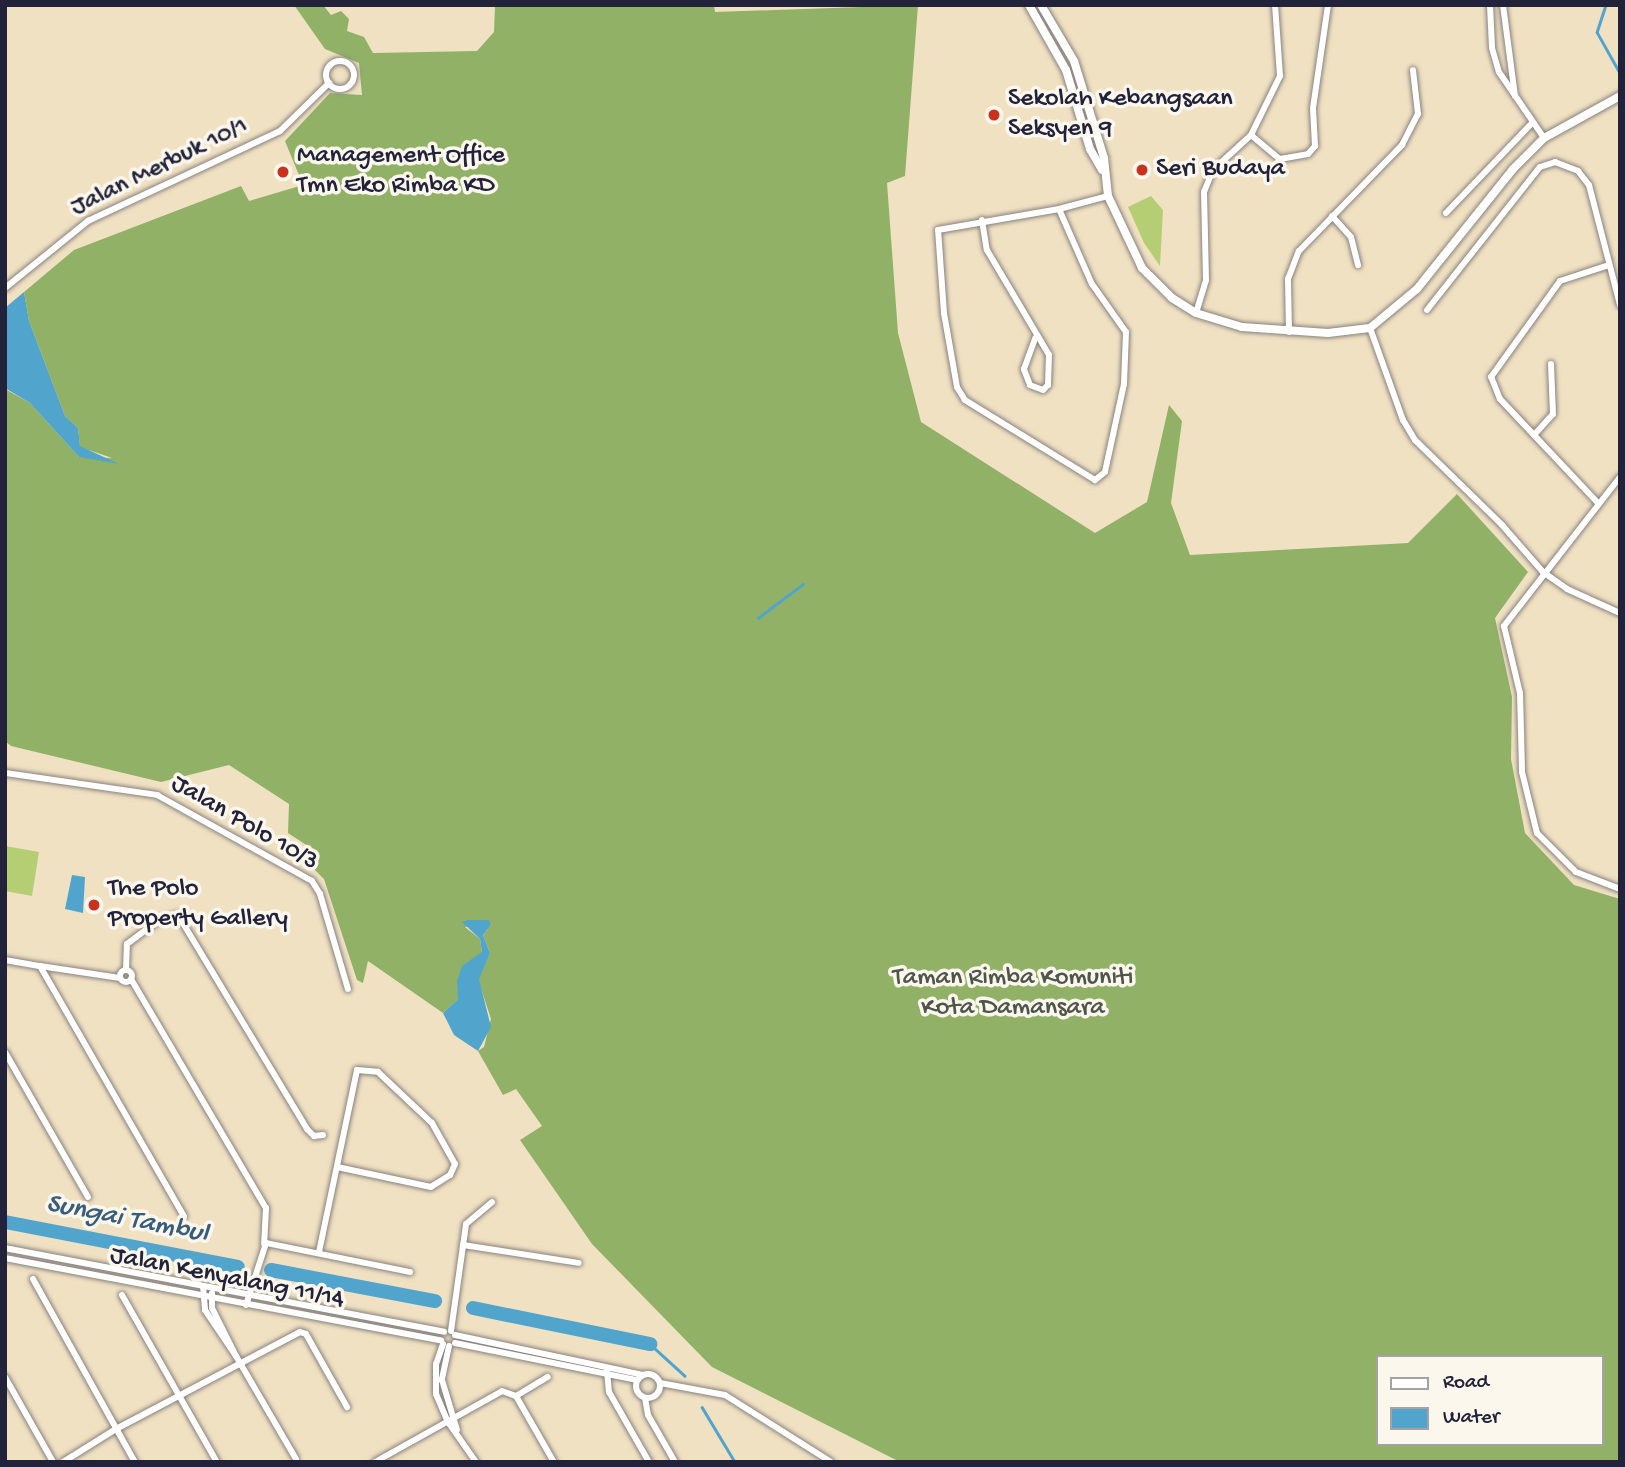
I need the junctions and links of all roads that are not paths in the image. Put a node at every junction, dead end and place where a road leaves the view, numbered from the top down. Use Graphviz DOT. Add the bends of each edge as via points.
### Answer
graph roads {
  1 [pos="1029,5"];
  2 [pos="1041,5"];
  3 [pos="1275,5"];
  4 [pos="1328,5"];
  5 [pos="1490,5"];
  6 [pos="1503,5"];
  7 [pos="1413,70"];
  8 [pos="329,83"];
  9 [pos="1620,96"];
  10 [pos="1515,98"];
  11 [pos="1093,116"];
  12 [pos="1082,120"];
  13 [pos="1532,123"];
  14 [pos="1251,135"];
  15 [pos="1544,138"];
  16 [pos="1102,170"];
  17 [pos="1108,197"];
  18 [pos="1059,209"];
  19 [pos="1446,213"];
  20 [pos="1332,216"];
  21 [pos="982,220"];
  22 [pos="1358,265"];
  23 [pos="1609,265"];
  24 [pos="5,288"];
  25 [pos="1620,305"];
  26 [pos="1427,310"];
  27 [pos="1196,313"];
  28 [pos="1289,332"];
  29 [pos="1371,332"];
  30 [pos="1035,338"];
  31 [pos="1551,364"];
  32 [pos="1534,435"];
  33 [pos="1620,477"];
  34 [pos="1598,503"];
  35 [pos="1543,572"];
  36 [pos="1620,612"];
  37 [pos="5,773"];
  38 [pos="1620,890"];
  39 [pos="5,960"];
  40 [pos="40,966"];
  41 [pos="126,970"];
  42 [pos="120,978"];
  43 [pos="131,979"];
  44 [pos="348,989"];
  45 [pos="5,1052"];
  46 [pos="323,1135"];
  47 [pos="337,1167"];
  48 [pos="88,1197"];
  49 [pos="492,1202"];
  50 [pos="184,1216"];
  51 [pos="264,1244"];
  52 [pos="463,1245"];
  53 [pos="5,1248"];
  54 [pos="319,1252"];
  55 [pos="5,1258"];
  56 [pos="579,1264"];
  57 [pos="410,1272"];
  58 [pos="33,1279"];
  59 [pos="203,1286"];
  60 [pos="213,1288"];
  61 [pos="249,1294"];
  62 [pos="122,1295"];
  63 [pos="202,1295"];
  64 [pos="212,1297"];
  65 [pos="246,1305"];
  66 [pos="450,1333"];
  67 [pos="447,1343"];
  68 [pos="238,1359"];
  69 [pos="608,1369"];
  70 [pos="643,1375"];
  71 [pos="5,1377"];
  72 [pos="548,1377"];
  73 [pos="637,1380"];
  74 [pos="660,1383"];
  75 [pos="179,1395"];
  76 [pos="516,1396"];
  77 [pos="645,1398"];
  78 [pos="347,1406"];
  79 [pos="455,1417"];
  80 [pos="448,1422"];
  81 [pos="116,1429"];
  82 [pos="457,1430"];
  83 [pos="392,1452"];
  84 [pos="296,1460"];
  85 [pos="829,1461"];
  86 [pos="53,1462"];
  87 [pos="63,1462"];
  88 [pos="135,1462"];
  89 [pos="217,1462"];
  90 [pos="375,1462"];
  91 [pos="397,1462"];
  92 [pos="475,1462"];
  93 [pos="554,1462"];
  94 [pos="649,1462"];
  95 [pos="675,1462"];
  1 -- 12 [label="street" via="1066,70"];
  2 -- 11 [label="street" via="1065,41"];
  3 -- 14 [label="street" via="1280,76"];
  4 -- 14 [label="street" via="1313,108 1315,146 1308,154 1280,159"];
  5 -- 10 [label="street" via="1492,48 1499,72"];
  6 -- 10 [label="street"];
  7 -- 20 [label="street" via="1418,114 1413,126 1402,145"];
  8 -- 8 [label="street" via="329,66 337,61 350,65 354,78 349,85 341,89"];
  8 -- 24 [label="street, Jalan Merbuk 10/1" via="280,131 88,222"];
  9 -- 15 [label="street"];
  10 -- 13 [label="street"];
  11 -- 12 [label="street"];
  11 -- 16 [label="street" via="1104,158"];
  12 -- 16 [label="street" via="1095,162"];
  13 -- 15 [label="street"];
  13 -- 19 [label="street"];
  14 -- 27 [label="street" via="1213,170 1203,192 1206,280"];
  15 -- 29 [label="street" via="1513,169 1418,289"];
  16 -- 17 [label="street"];
  17 -- 18 [label="street"];
  17 -- 27 [label="street" via="1142,268 1172,299"];
  18 -- 21 [label="street"];
  18 -- 21 [label="street" via="1092,284 1126,332 1124,384 1105,472 1095,480 974,408 957,387 935,236 946,226"];
  20 -- 22 [label="street" via="1351,237"];
  20 -- 28 [label="street" via="1299,251 1289,279"];
  21 -- 30 [label="street" via="987,250"];
  23 -- 25 [label="street"];
  23 -- 26 [label="street" via="1585,177 1561,162 1547,163 1493,222"];
  23 -- 32 [label="street" via="1560,281 1494,371 1493,389"];
  27 -- 28 [label="street" via="1242,327"];
  28 -- 29 [label="street"];
  29 -- 35 [label="street" via="1403,420 1415,440 1502,524"];
  30 -- 30 [label="street" via="1049,355 1048,385 1043,390 1030,385 1024,369"];
  31 -- 32 [label="street" via="1553,414"];
  32 -- 34 [label="street"];
  33 -- 34 [label="street"];
  34 -- 35 [label="street"];
  35 -- 36 [label="street" via="1567,589"];
  35 -- 38 [label="street" via="1504,626 1520,693 1522,772 1534,825 1545,844 1576,872"];
  37 -- 44 [label="street, Jalan Polo 10/3" via="157,795 312,880"];
  39 -- 40 [label="street"];
  40 -- 42 [label="street"];
  40 -- 50 [label="street"];
  41 -- 42 [label="street"];
  41 -- 43 [label="street"];
  41 -- 46 [label="street" via="127,944 157,921 178,915 310,1134"];
  42 -- 43 [label="street"];
  43 -- 51 [label="street" via="266,1208"];
  45 -- 48 [label="street"];
  47 -- 47 [label="street" via="352,1077 363,1068 378,1072 432,1123 455,1164 450,1175 431,1187"];
  47 -- 54 [label="street"];
  49 -- 52 [label="street" via="469,1218"];
  51 -- 54 [label="street"];
  51 -- 61 [label="street"];
  52 -- 56 [label="street"];
  52 -- 66 [label="street"];
  53 -- 59 [label="street, Jalan Kenyalang 11/14"];
  54 -- 57 [label="street"];
  55 -- 63 [label="street, Jalan Kenyalang 11/14"];
  58 -- 81 [label="street"];
  59 -- 60 [label="street, Jalan Kenyalang 11/14"];
  59 -- 63 [label="street"];
  60 -- 61 [label="street, Jalan Kenyalang 11/14"];
  60 -- 64 [label="street"];
  61 -- 65 [label="street"];
  61 -- 66 [label="street, Jalan Kenyalang 11/14"];
  62 -- 75 [label="street"];
  63 -- 64 [label="street, Jalan Kenyalang 11/14"];
  63 -- 68 [label="street" via="205,1310"];
  64 -- 65 [label="street, Jalan Kenyalang 11/14"];
  64 -- 68 [label="street"];
  65 -- 67 [label="street, Jalan Kenyalang 11/14"];
  66 -- 67 [label="street"];
  66 -- 67 [label="street"];
  66 -- 69 [label="street, Jalan Kenyalang 11/14"];
  67 -- 69 [label="street, Jalan Kenyalang 11/14"];
  67 -- 79 [label="street" via="442,1380"];
  67 -- 80 [label="street" via="434,1380"];
  68 -- 75 [label="street"];
  68 -- 78 [label="street" via="294,1334 306,1334"];
  68 -- 84 [label="street"];
  69 -- 70 [label="street, Jalan Kenyalang 11/14"];
  69 -- 73 [label="street, Jalan Kenyalang 11/14"];
  69 -- 94 [label="street" via="609,1392"];
  70 -- 73 [label="street"];
  70 -- 74 [label="street" via="652,1374"];
  71 -- 86 [label="street"];
  72 -- 76 [label="street"];
  73 -- 77 [label="street" via="637,1391"];
  74 -- 77 [label="street" via="657,1395"];
  74 -- 85 [label="street" via="725,1395"];
  75 -- 81 [label="street"];
  75 -- 89 [label="street"];
  76 -- 79 [label="street" via="502,1391"];
  76 -- 93 [label="street"];
  77 -- 95 [label="street" via="648,1415"];
  79 -- 80 [label="street"];
  79 -- 82 [label="street"];
  80 -- 82 [label="street"];
  80 -- 83 [label="street"];
  81 -- 87 [label="street"];
  81 -- 88 [label="street"];
  82 -- 92 [label="street"];
  83 -- 90 [label="street"];
  83 -- 91 [label="street"];
}
